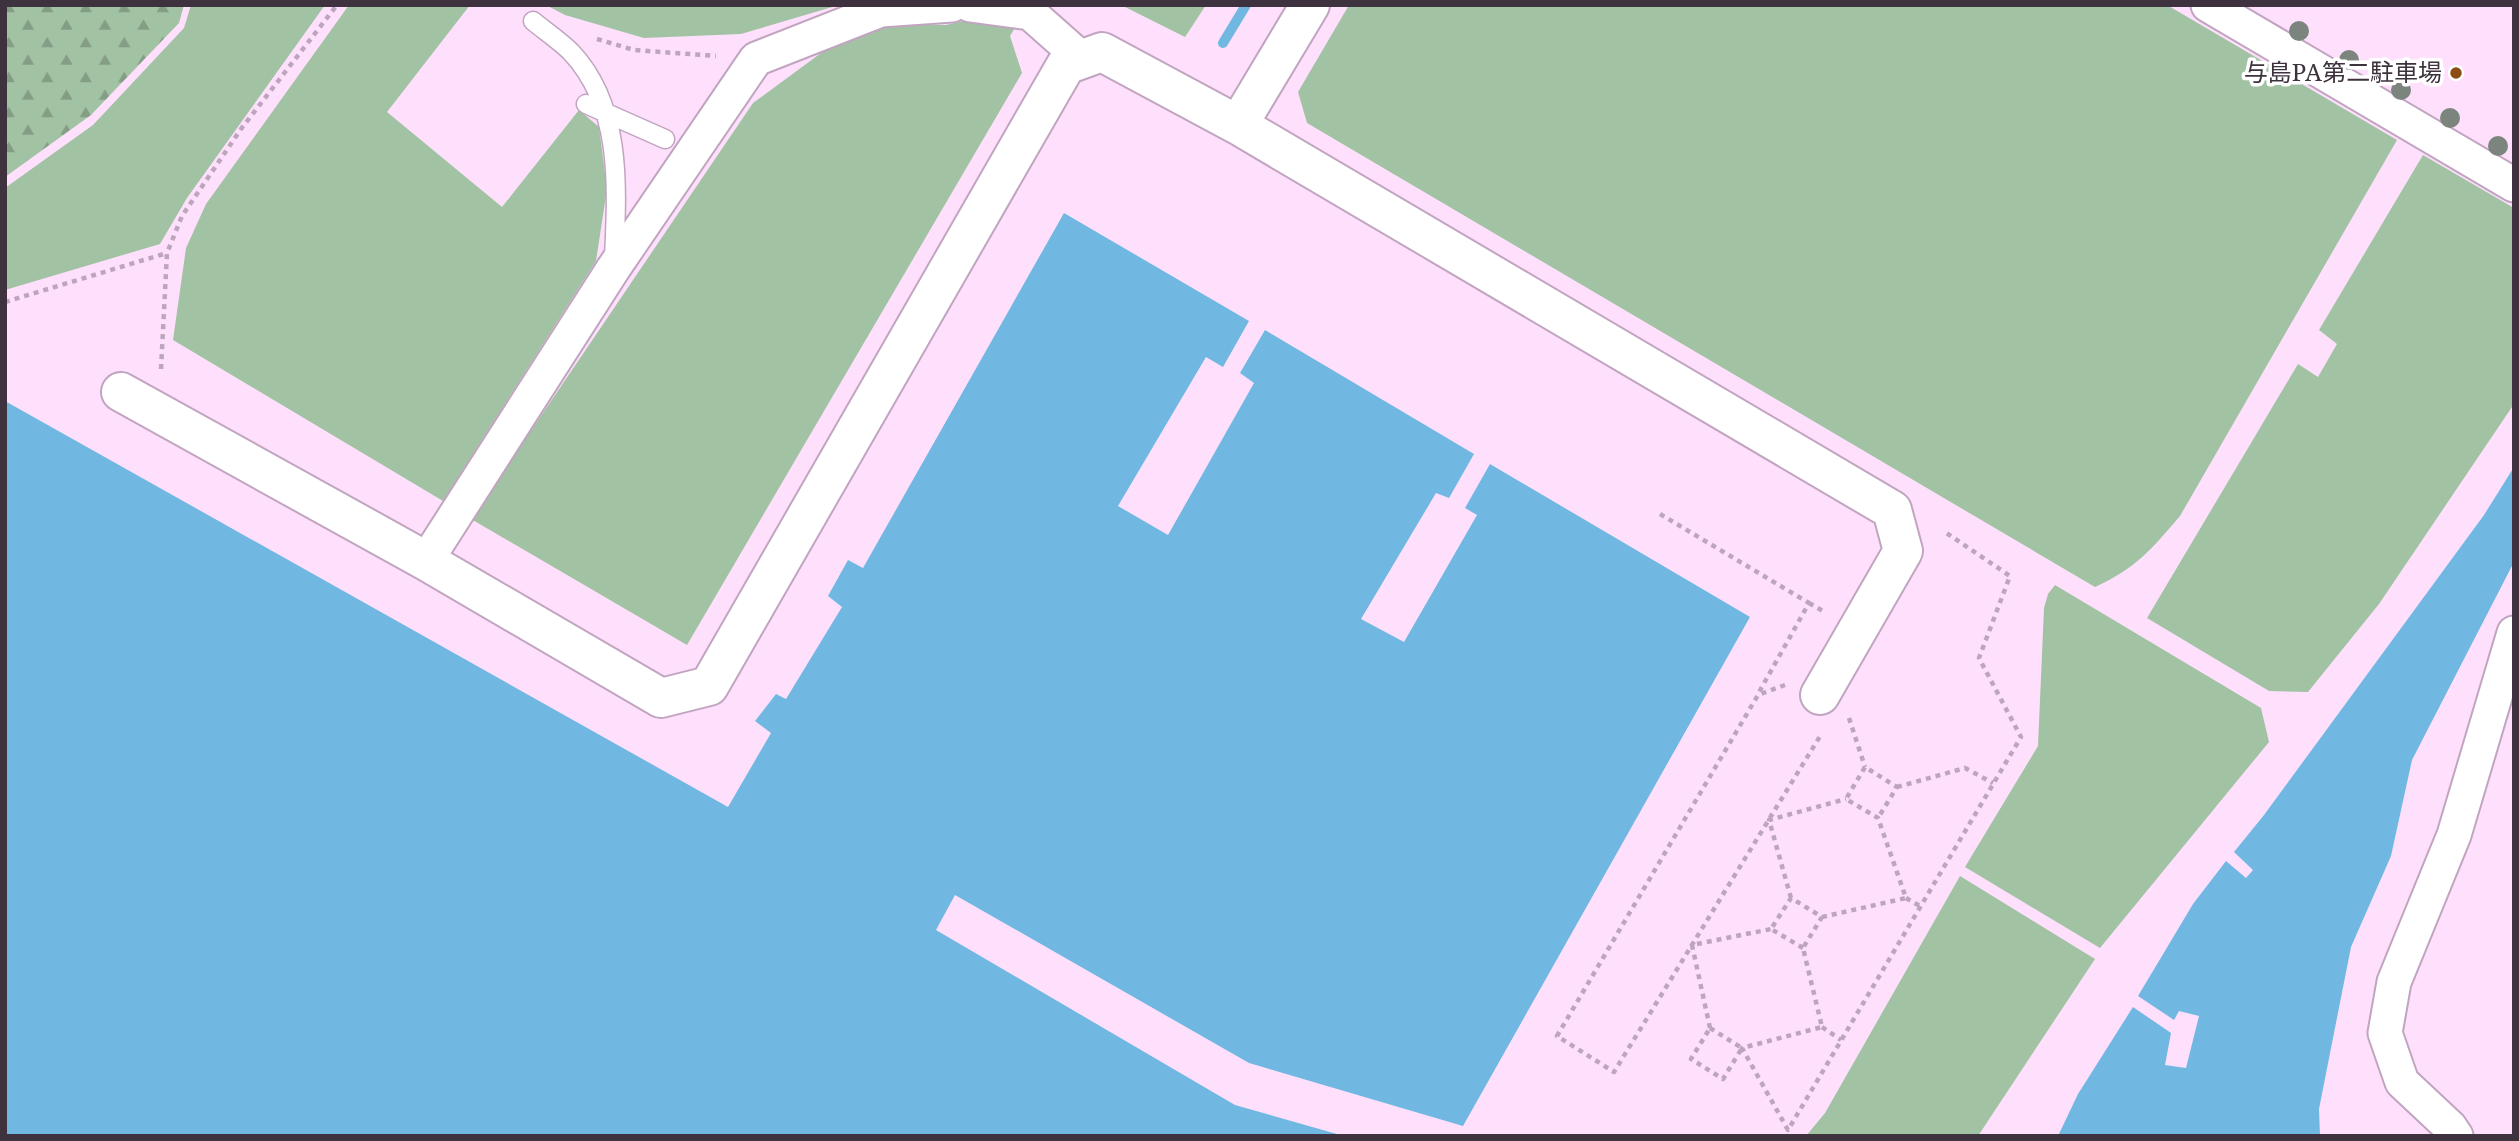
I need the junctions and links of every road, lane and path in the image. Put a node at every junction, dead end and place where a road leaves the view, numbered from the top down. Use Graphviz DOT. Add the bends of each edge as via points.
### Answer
graph roads {
  1 [pos="337,5"];
  2 [pos="952,5"];
  3 [pos="970,5"];
  4 [pos="1310,5"];
  5 [pos="2208,5"];
  6 [pos="533,21"];
  7 [pos="596,39"];
  8 [pos="756,59"];
  9 [pos="1082,59"];
  10 [pos="586,104"];
  11 [pos="605,113"];
  12 [pos="1238,125"];
  13 [pos="665,138"];
  14 [pos="2514,185"];
  15 [pos="167,253"];
  16 [pos="613,269"];
  17 [pos="5,302"];
  18 [pos="121,392"];
  19 [pos="159,412"];
  20 [pos="1660,514"];
  21 [pos="1945,532"];
  22 [pos="426,561"];
  23 [pos="2514,633"];
  24 [pos="1758,695"];
  25 [pos="1823,702"];
  26 [pos="1865,767"];
  27 [pos="1993,783"];
  28 [pos="1897,787"];
  29 [pos="1846,799"];
  30 [pos="1878,818"];
  31 [pos="1769,820"];
  32 [pos="1791,898"];
  33 [pos="1906,898"];
  34 [pos="1920,906"];
  35 [pos="1822,918"];
  36 [pos="1771,929"];
  37 [pos="1692,944"];
  38 [pos="1803,948"];
  39 [pos="1822,1027"];
  40 [pos="1710,1028"];
  41 [pos="1841,1040"];
  42 [pos="1742,1048"];
  43 [pos="2456,1136"];
  1 -- 15 [label="path" via="182,216"];
  2 -- 8 [label="street" via="881,10"];
  3 -- 9 [label="street" via="1030,13"];
  4 -- 12 [label="street"];
  5 -- 14 [label="street"];
  6 -- 11 [label="lane" via="571,52 593,83"];
  7 -- 8 [label="path" via="634,50"];
  8 -- 16 [label="street"];
  9 -- 12 [label="street" via="1102,52"];
  9 -- 22 [label="street" via="1066,65 709,686 661,698"];
  10 -- 11 [label="lane"];
  11 -- 13 [label="lane"];
  11 -- 16 [label="lane" via="615,159"];
  12 -- 25 [label="street" via="1892,510 1903,551"];
  15 -- 17 [label="path"];
  15 -- 19 [label="path"];
  16 -- 22 [label="street"];
  18 -- 19 [label="street"];
  19 -- 22 [label="street"];
  20 -- 24 [label="path" via="1809,603"];
  21 -- 27 [label="path" via="2010,576 1979,658 2021,737"];
  23 -- 43 [label="street" via="2454,835 2394,982 2385,1033 2402,1082"];
  24 -- 25 [label="path"];
  24 -- 37 [label="path" via="1556,1036 1614,1072"];
  25 -- 26 [label="path"];
  25 -- 31 [label="path" via="1823,732"];
  26 -- 28 [label="path"];
  26 -- 29 [label="path"];
  27 -- 28 [label="path" via="1965,768"];
  27 -- 34 [label="path"];
  28 -- 30 [label="path"];
  29 -- 30 [label="path"];
  29 -- 31 [label="path"];
  30 -- 33 [label="path"];
  31 -- 32 [label="path"];
  31 -- 37 [label="path"];
  32 -- 35 [label="path"];
  32 -- 36 [label="path"];
  33 -- 34 [label="path"];
  33 -- 35 [label="path"];
  34 -- 41 [label="path"];
  35 -- 38 [label="path"];
  36 -- 37 [label="path"];
  36 -- 38 [label="path"];
  37 -- 40 [label="path"];
  38 -- 39 [label="path"];
  39 -- 41 [label="path"];
  39 -- 42 [label="path"];
  40 -- 42 [label="path"];
  40 -- 42 [label="path" via="1691,1059 1723,1079"];
  41 -- 42 [label="path" via="1788,1129"];
}
